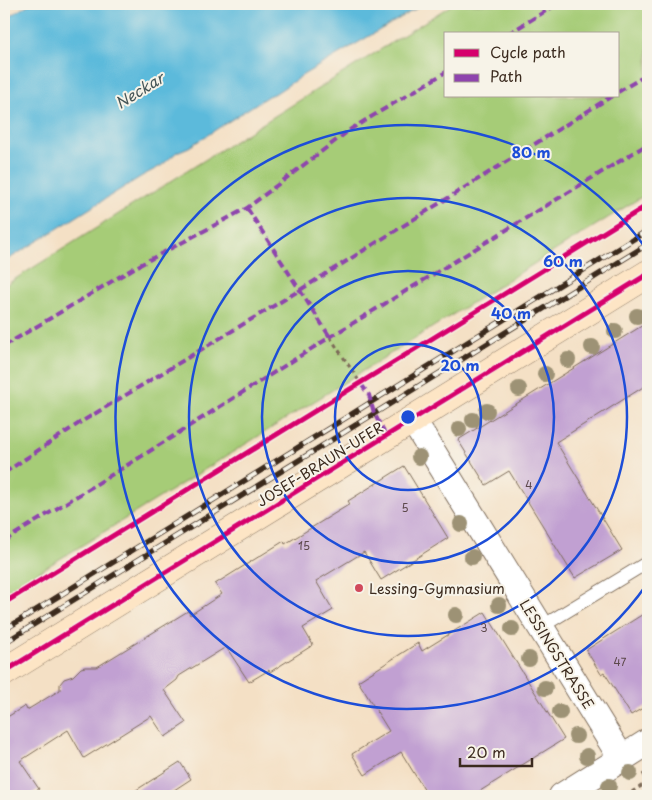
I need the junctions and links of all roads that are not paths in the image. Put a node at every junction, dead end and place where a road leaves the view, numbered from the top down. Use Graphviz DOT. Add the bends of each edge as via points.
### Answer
graph roads {
  1 [pos="648,274"];
  2 [pos="413,420"];
  3 [pos="648,562"];
  4 [pos="541,628"];
  5 [pos="4,672"];
  6 [pos="648,742"];
  7 [pos="622,759"];
  8 [pos="562,796"];
  1 -- 2 [label="street, JOSEF-BRAUN-UFER"];
  2 -- 4 [label="street, LESSINGSTRASSE"];
  2 -- 5 [label="street, JOSEF-BRAUN-UFER"];
  3 -- 4 [label="lane"];
  4 -- 7 [label="street, LESSINGSTRASSE"];
  6 -- 7 [label="street"];
  7 -- 8 [label="street"];
}
